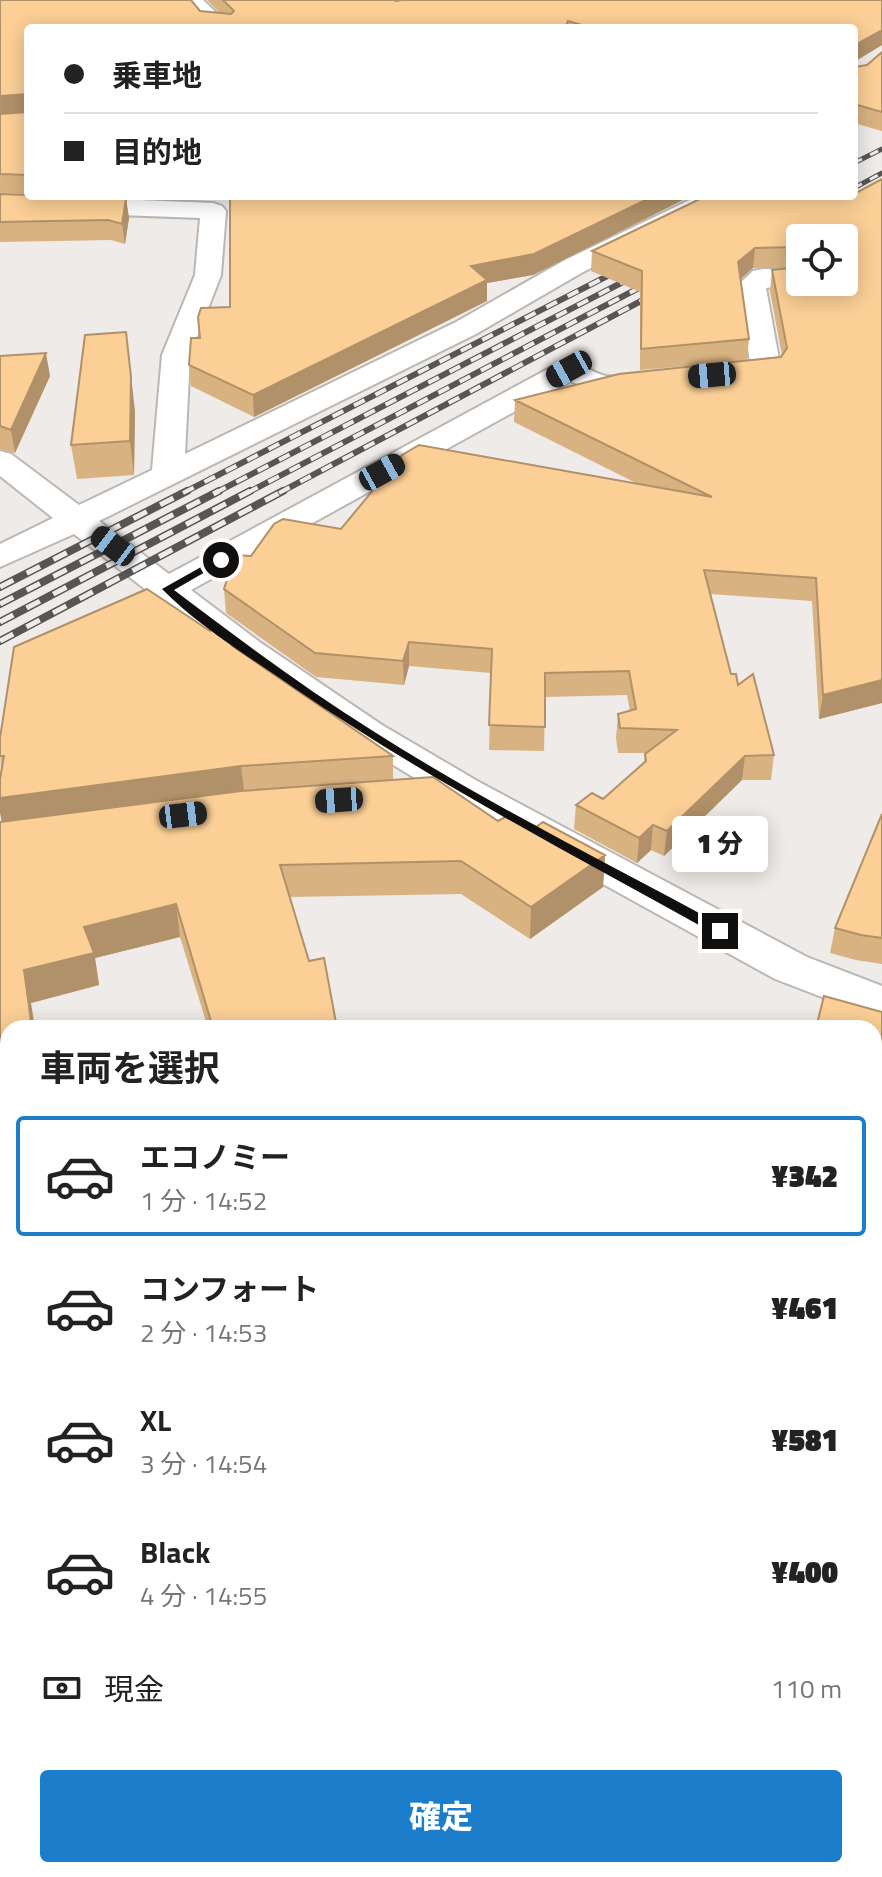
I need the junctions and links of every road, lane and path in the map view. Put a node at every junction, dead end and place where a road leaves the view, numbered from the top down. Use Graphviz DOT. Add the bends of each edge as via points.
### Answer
graph roads {
  1 [pos="192,0"];
  2 [pos="215,24"];
  3 [pos="710,200"];
  4 [pos="49,205"];
  5 [pos="786,277"];
  6 [pos="0,461"];
  7 [pos="168,474"];
  8 [pos="76,518"];
  9 [pos="0,557"];
  10 [pos="167,589"];
  11 [pos="465,791"];
  12 [pos="402,796"];
  13 [pos="882,1004"];
  1 -- 2 [label="street"];
  3 -- 7 [label="street" via="574,266 466,328"];
  4 -- 7 [label="street" via="213,211 208,275 176,355"];
  5 -- 10 [label="street" via="763,277 752,285 766,370 602,385 569,369"];
  6 -- 8 [label="street"];
  7 -- 8 [label="street"];
  8 -- 9 [label="street"];
  8 -- 10 [label="street"];
  10 -- 11 [label="street" via="344,717"];
  11 -- 12 [label="street"];
  11 -- 13 [label="street" via="791,968"];
}
